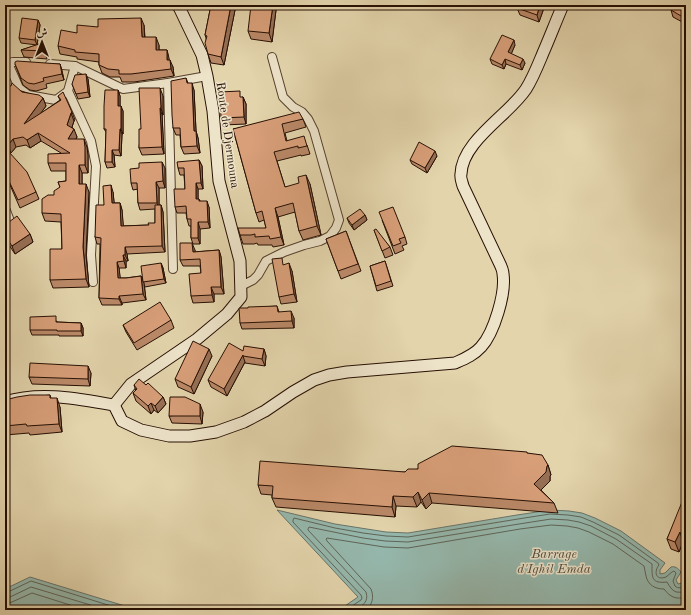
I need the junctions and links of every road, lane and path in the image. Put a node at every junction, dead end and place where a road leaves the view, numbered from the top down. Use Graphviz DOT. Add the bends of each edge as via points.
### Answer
graph roads {
  1 [pos="177,5"];
  2 [pos="563,5"];
  3 [pos="272,57"];
  4 [pos="6,64"];
  5 [pos="76,66"];
  6 [pos="207,76"];
  7 [pos="168,83"];
  8 [pos="68,91"];
  9 [pos="5,208"];
  10 [pos="5,223"];
  11 [pos="173,269"];
  12 [pos="93,282"];
  13 [pos="241,286"];
  14 [pos="5,402"];
  15 [pos="114,405"];
  1 -- 6 [label="main road, Route de Djermouna" via="202,55"];
  2 -- 15 [label="main road" via="537,69 526,89 479,138 463,162 460,175 463,186 503,274 500,306 490,334 481,347 468,358 455,363 329,374 314,380 244,422 216,432 169,436 141,430 122,421"];
  3 -- 13 [label="street" via="283,97 308,118 314,131 340,220 330,236 266,261 253,280"];
  4 -- 5 [label="street" via="13,62"];
  4 -- 8 [label="street" via="19,88 28,95 56,100"];
  5 -- 7 [label="street" via="123,89"];
  5 -- 8 [label="street"];
  6 -- 7 [label="street"];
  6 -- 13 [label="main road, Route de Djermouna" via="219,181 240,261"];
  7 -- 11 [label="street"];
  8 -- 12 [label="street" via="91,141 96,166 91,255"];
  9 -- 10 [label="street" via="10,221"];
  13 -- 15 [label="main road, Route de Djermouna" via="241,298 227,314 197,339 131,384"];
  14 -- 15 [label="main road" via="47,396"];
}
